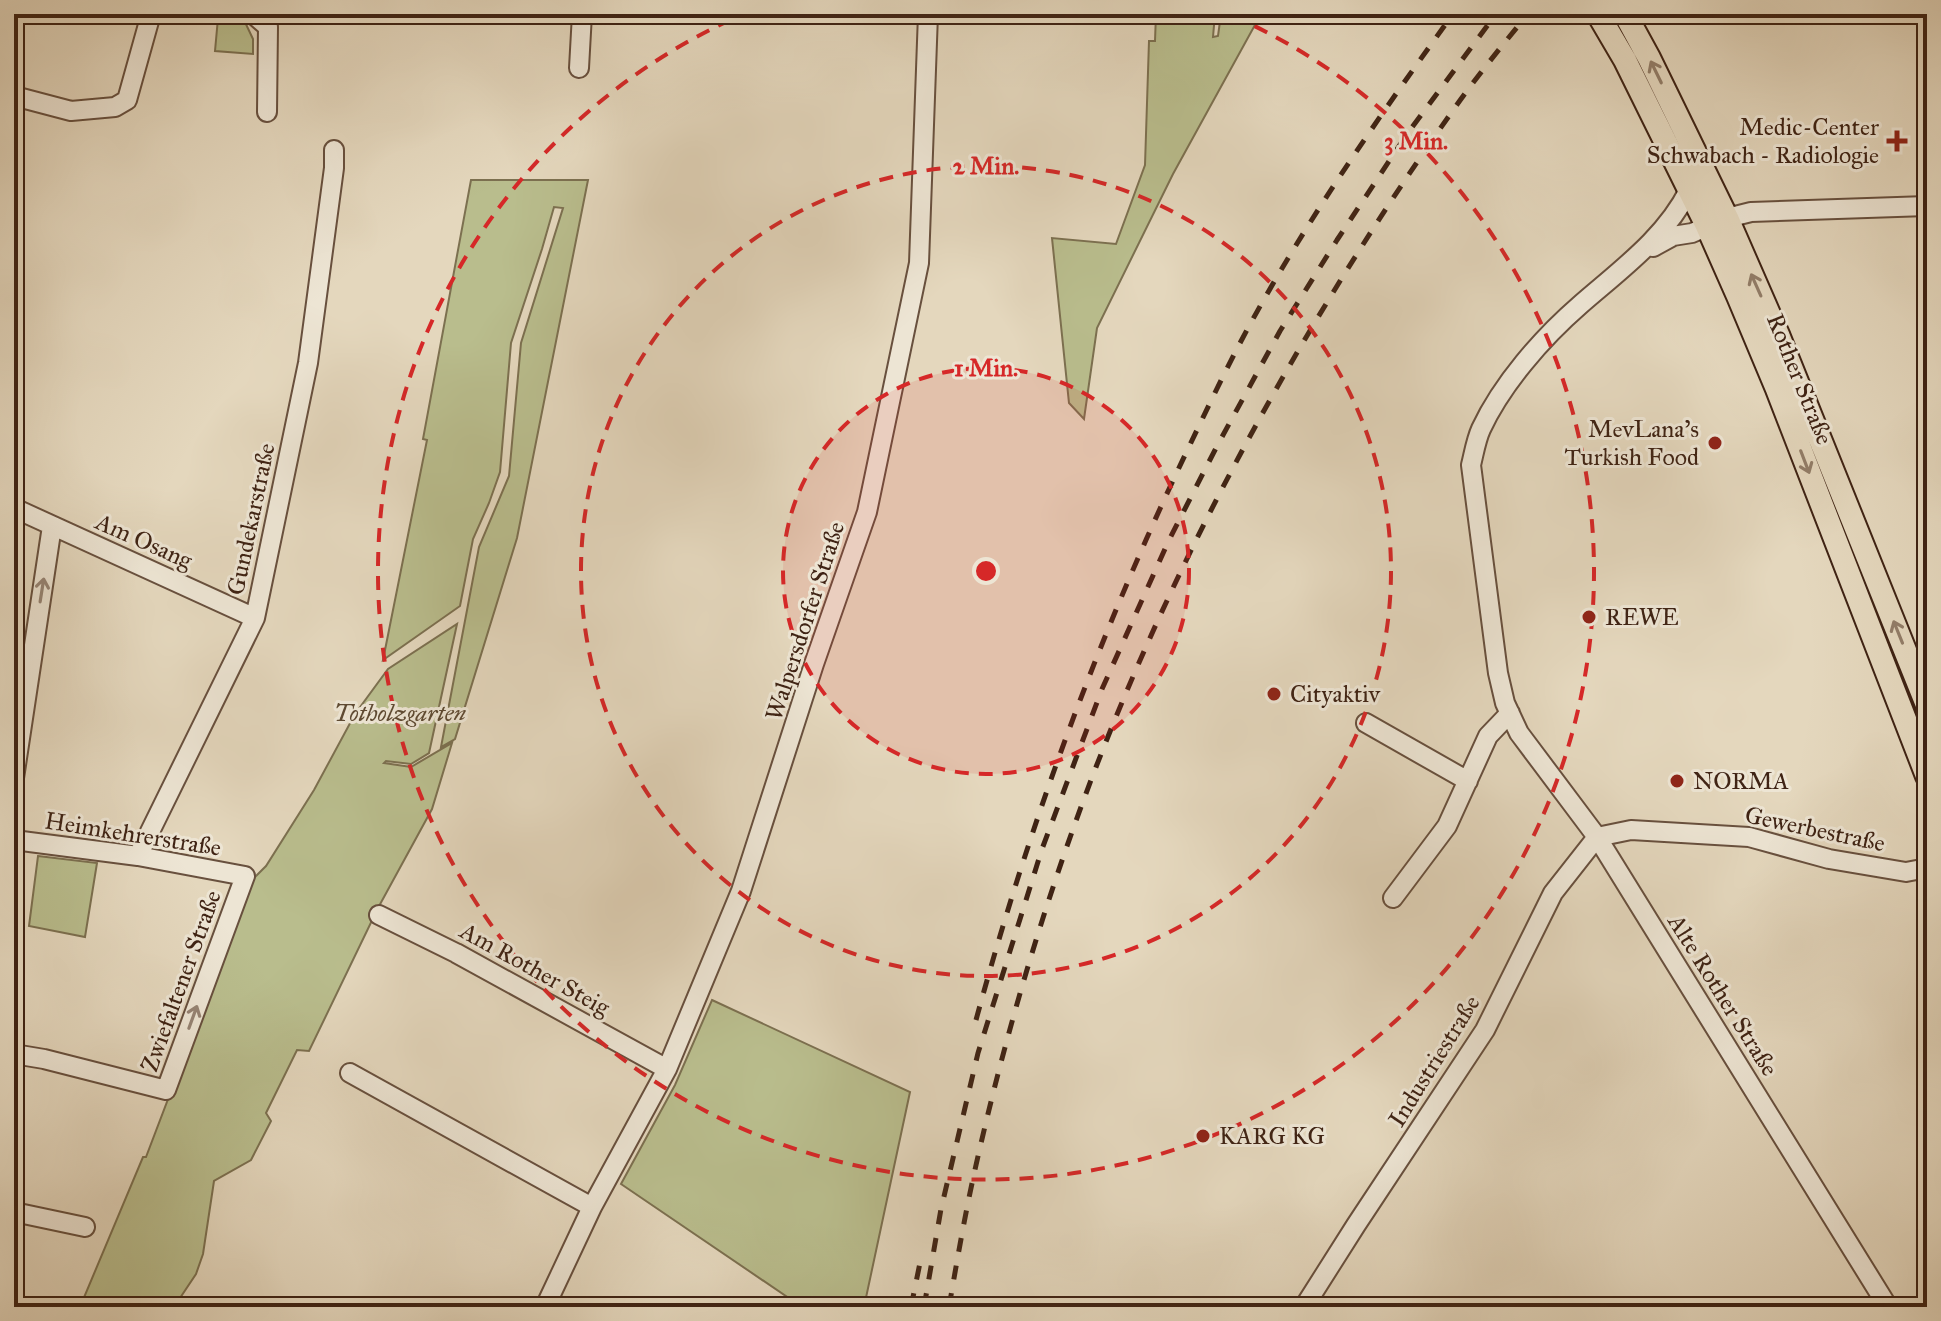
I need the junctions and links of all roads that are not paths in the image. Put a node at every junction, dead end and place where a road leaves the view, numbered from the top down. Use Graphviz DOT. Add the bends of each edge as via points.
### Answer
graph roads {
  1 [pos="151,14"];
  2 [pos="253,14"];
  3 [pos="582,14"];
  4 [pos="928,14"];
  5 [pos="1598,14"];
  6 [pos="1625,14"];
  7 [pos="579,68"];
  8 [pos="14,96"];
  9 [pos="267,112"];
  10 [pos="334,159"];
  11 [pos="1689,190"];
  12 [pos="1927,206"];
  13 [pos="1717,222"];
  14 [pos="1643,252"];
  15 [pos="14,508"];
  16 [pos="52,526"];
  17 [pos="255,618"];
  18 [pos="1927,705"];
  19 [pos="1510,713"];
  20 [pos="1366,723"];
  21 [pos="1927,776"];
  22 [pos="14,778"];
  23 [pos="1468,781"];
  24 [pos="1597,837"];
  25 [pos="14,840"];
  26 [pos="138,856"];
  27 [pos="1927,868"];
  28 [pos="245,876"];
  29 [pos="1393,898"];
  30 [pos="379,915"];
  31 [pos="14,1054"];
  32 [pos="667,1069"];
  33 [pos="350,1073"];
  34 [pos="592,1207"];
  35 [pos="14,1212"];
  36 [pos="85,1227"];
  37 [pos="545,1307"];
  38 [pos="1304,1307"];
  39 [pos="1888,1307"];
  1 -- 8 [label="street" via="127,100 115,107 71,111"];
  2 -- 9 [label="street" via="268,27"];
  3 -- 7 [label="street"];
  4 -- 32 [label="street, Walpersdorfer Straße" via="919,263 867,512 741,891"];
  5 -- 11 [label="main road, Rother Straße"];
  13 -- 6 [label="main road, Rother Straße, one-way" via="1649,58"];
  10 -- 17 [label="street, Gundekarstraße" via="308,363"];
  11 -- 13 [label="main road, Rother Straße"];
  11 -- 14 [label="street, Alte Rother Straße" via="1680,209"];
  12 -- 13 [label="street, Alte Rother Straße" via="1751,212"];
  13 -- 14 [label="street, Alte Rother Straße"];
  18 -- 13 [label="main road, Rother Straße, one-way" via="1779,337"];
  13 -- 21 [label="main road, Rother Straße, one-way"];
  14 -- 19 [label="street, Alte Rother Straße" via="1577,308 1508,381 1479,432 1471,465 1498,673"];
  15 -- 16 [label="street, Am Osang"];
  16 -- 17 [label="street, Am Osang"];
  22 -- 16 [label="street, one-way"];
  17 -- 26 [label="street, Gundekarstraße"];
  19 -- 23 [label="street" via="1488,736"];
  19 -- 24 [label="street, Alte Rother Straße" via="1519,733"];
  20 -- 23 [label="street"];
  23 -- 29 [label="street" via="1447,826"];
  24 -- 27 [label="street, Gewerbestraße" via="1631,830 1749,837 1844,862 1906,872"];
  24 -- 38 [label="street, Industriestraße" via="1553,893 1485,1030"];
  24 -- 39 [label="street, Alte Rother Straße"];
  25 -- 26 [label="street, Heimkehrerstraße"];
  26 -- 28 [label="street, Heimkehrerstraße"];
  31 -- 28 [label="street, Zwiefaltener Straße, one-way" via="166,1090"];
  30 -- 32 [label="street, Am Rother Steig"];
  32 -- 34 [label="street, Walpersdorfer Straße"];
  33 -- 34 [label="street"];
  34 -- 37 [label="street, Walpersdorfer Straße"];
  35 -- 36 [label="street"];
}
